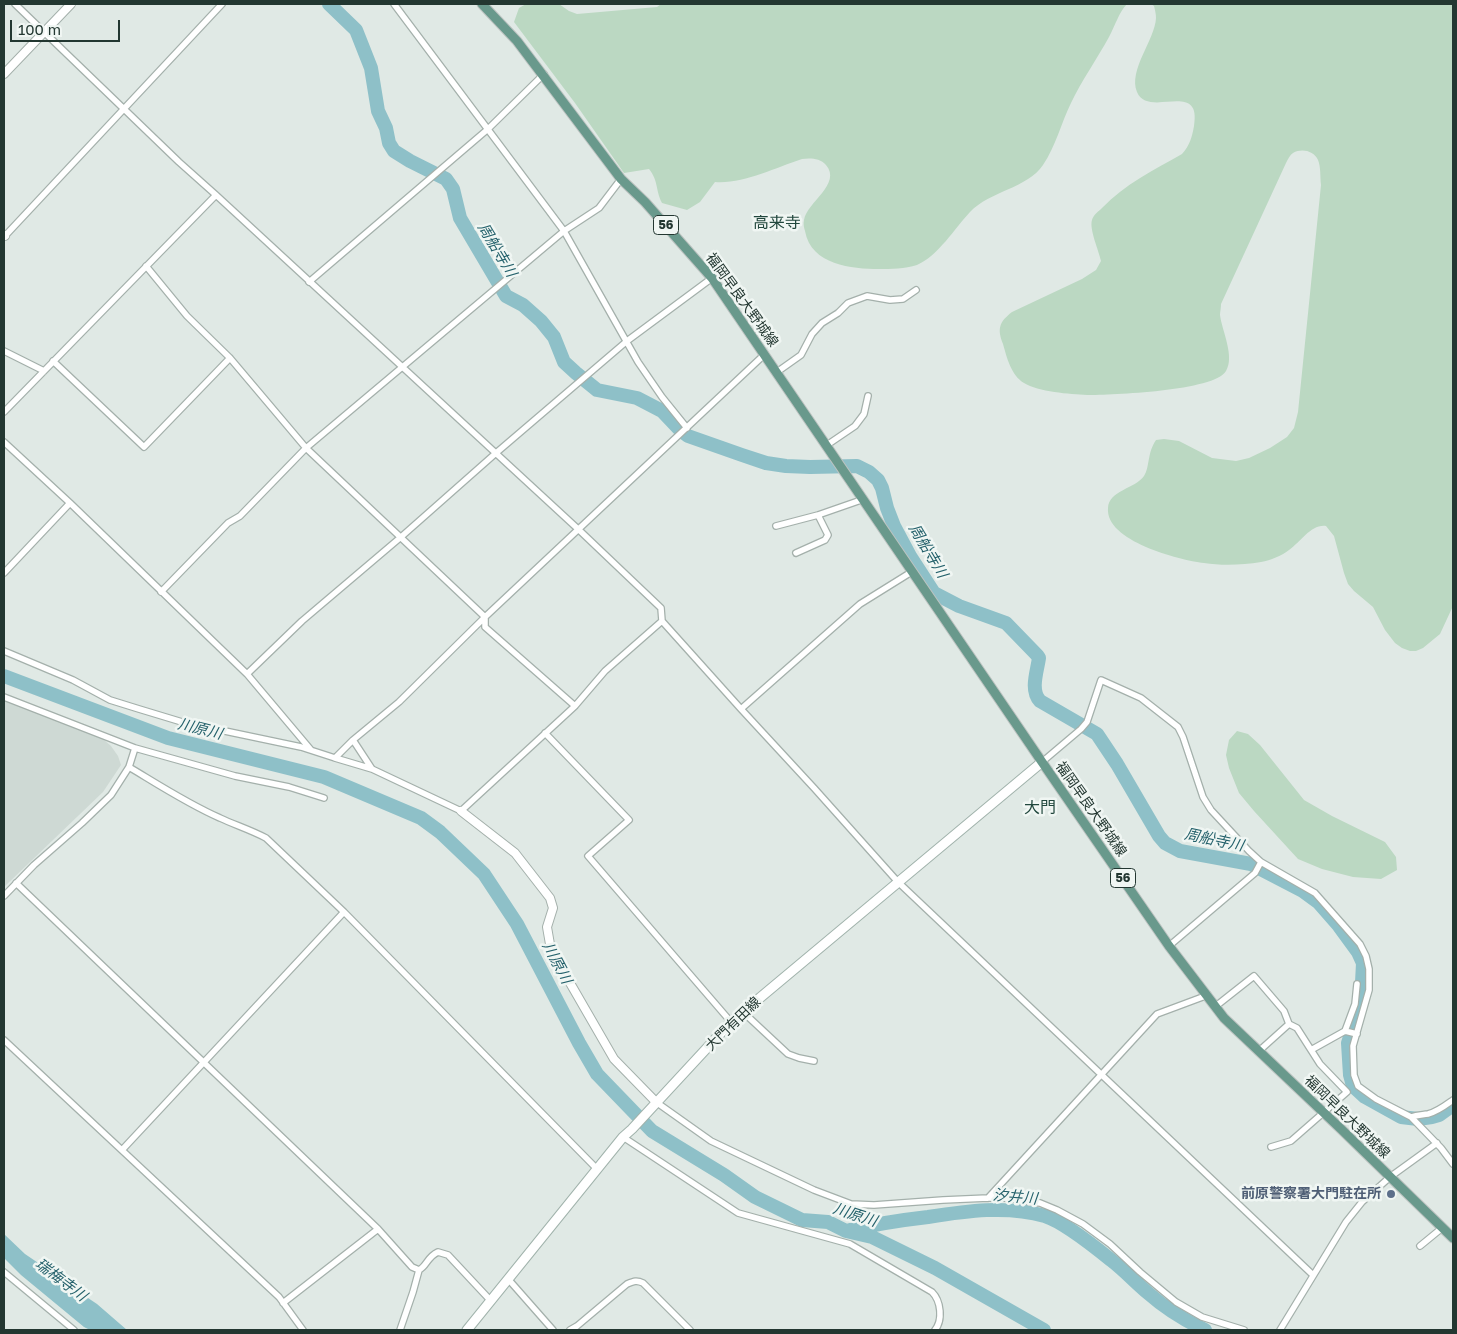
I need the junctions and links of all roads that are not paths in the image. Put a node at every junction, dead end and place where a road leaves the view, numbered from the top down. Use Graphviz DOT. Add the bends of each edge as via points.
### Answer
graph roads {
  1 [pos="15,4"];
  2 [pos="70,4"];
  3 [pos="222,4"];
  4 [pos="394,4"];
  5 [pos="482,4"];
  6 [pos="44,32"];
  7 [pos="4,74"];
  8 [pos="544,74"];
  9 [pos="124,109"];
  10 [pos="488,129"];
  11 [pos="621,179"];
  12 [pos="216,195"];
  13 [pos="564,231"];
  14 [pos="4,236"];
  15 [pos="146,266"];
  16 [pos="712,278"];
  17 [pos="309,282"];
  18 [pos="916,290"];
  19 [pos="627,342"];
  20 [pos="4,351"];
  21 [pos="765,354"];
  22 [pos="230,358"];
  23 [pos="53,361"];
  24 [pos="401,367"];
  25 [pos="44,371"];
  26 [pos="777,372"];
  27 [pos="868,396"];
  28 [pos="4,412"];
  29 [pos="687,428"];
  30 [pos="4,442"];
  31 [pos="827,445"];
  32 [pos="306,448"];
  33 [pos="496,453"];
  34 [pos="864,499"];
  35 [pos="70,503"];
  36 [pos="818,515"];
  37 [pos="776,526"];
  38 [pos="578,529"];
  39 [pos="401,537"];
  40 [pos="796,553"];
  41 [pos="913,571"];
  42 [pos="4,573"];
  43 [pos="161,592"];
  44 [pos="485,617"];
  45 [pos="662,621"];
  46 [pos="4,651"];
  47 [pos="246,674"];
  48 [pos="4,697"];
  49 [pos="575,706"];
  50 [pos="740,709"];
  51 [pos="546,733"];
  52 [pos="353,740"];
  53 [pos="135,748"];
  54 [pos="311,750"];
  55 [pos="335,758"];
  56 [pos="1042,762"];
  57 [pos="129,767"];
  58 [pos="372,768"];
  59 [pos="324,798"];
  60 [pos="461,811"];
  61 [pos="1261,862"];
  62 [pos="898,882"];
  63 [pos="16,883"];
  64 [pos="4,896"];
  65 [pos="344,912"];
  66 [pos="1170,946"];
  67 [pos="1357,984"];
  68 [pos="1208,995"];
  69 [pos="1216,1006"];
  70 [pos="743,1012"];
  71 [pos="731,1022"];
  72 [pos="1289,1024"];
  73 [pos="1346,1031"];
  74 [pos="1356,1034"];
  75 [pos="4,1040"];
  76 [pos="1311,1050"];
  77 [pos="1259,1051"];
  78 [pos="814,1060"];
  79 [pos="204,1062"];
  80 [pos="1100,1075"];
  81 [pos="1453,1100"];
  82 [pos="656,1102"];
  83 [pos="1324,1113"];
  84 [pos="1411,1117"];
  85 [pos="624,1136"];
  86 [pos="1437,1143"];
  87 [pos="1271,1147"];
  88 [pos="122,1150"];
  89 [pos="1453,1164"];
  90 [pos="597,1169"];
  91 [pos="1390,1177"];
  92 [pos="988,1198"];
  93 [pos="1442,1228"];
  94 [pos="378,1229"];
  95 [pos="1453,1238"];
  96 [pos="1420,1246"];
  97 [pos="419,1270"];
  98 [pos="4,1272"];
  99 [pos="1313,1275"];
  100 [pos="509,1280"];
  101 [pos="491,1301"];
  102 [pos="283,1303"];
  103 [pos="74,1330"];
  104 [pos="303,1330"];
  105 [pos="400,1330"];
  106 [pos="467,1330"];
  107 [pos="553,1330"];
  108 [pos="570,1330"];
  109 [pos="690,1330"];
  110 [pos="935,1330"];
  111 [pos="1244,1330"];
  112 [pos="1280,1330"];
  1 -- 6 [label="street"];
  2 -- 6 [label="street"];
  3 -- 9 [label="street"];
  4 -- 10 [label="street"];
  5 -- 8 [label="main road, 福岡早良大野城線 / 56"];
  6 -- 7 [label="street"];
  6 -- 9 [label="street"];
  8 -- 10 [label="street"];
  8 -- 11 [label="main road, 福岡早良大野城線 / 56"];
  9 -- 12 [label="street"];
  9 -- 14 [label="street"];
  10 -- 13 [label="street"];
  10 -- 17 [label="street"];
  11 -- 13 [label="street" via="599,208"];
  11 -- 16 [label="main road, 福岡早良大野城線 / 56"];
  12 -- 15 [label="street"];
  12 -- 17 [label="street"];
  13 -- 19 [label="street"];
  13 -- 24 [label="street"];
  15 -- 22 [label="street" via="186,316"];
  15 -- 23 [label="street"];
  16 -- 19 [label="street"];
  16 -- 21 [label="main road, 福岡早良大野城線 / 56"];
  17 -- 24 [label="street"];
  18 -- 26 [label="street" via="904,299 867,296 848,304 822,323 801,355"];
  19 -- 29 [label="street" via="662,397"];
  19 -- 33 [label="street"];
  20 -- 25 [label="street"];
  21 -- 26 [label="main road, 福岡早良大野城線 / 56"];
  21 -- 29 [label="street"];
  22 -- 23 [label="street" via="144,447"];
  22 -- 32 [label="street"];
  23 -- 25 [label="street"];
  24 -- 32 [label="street"];
  24 -- 33 [label="street"];
  25 -- 28 [label="street"];
  26 -- 31 [label="main road, 福岡早良大野城線 / 56"];
  27 -- 31 [label="street" via="864,414 855,426"];
  29 -- 38 [label="street"];
  30 -- 35 [label="street"];
  31 -- 34 [label="main road, 福岡早良大野城線 / 56"];
  32 -- 39 [label="street"];
  32 -- 43 [label="street"];
  33 -- 38 [label="street"];
  33 -- 39 [label="street"];
  34 -- 36 [label="street"];
  34 -- 41 [label="main road, 福岡早良大野城線 / 56"];
  35 -- 42 [label="street"];
  35 -- 43 [label="street"];
  36 -- 37 [label="street"];
  36 -- 40 [label="street" via="828,535 825,540"];
  38 -- 44 [label="street"];
  38 -- 45 [label="street" via="661,608"];
  39 -- 44 [label="street"];
  39 -- 47 [label="street" via="302,621"];
  41 -- 50 [label="street" via="860,604"];
  41 -- 56 [label="main road, 福岡早良大野城線 / 56"];
  43 -- 47 [label="street"];
  44 -- 49 [label="street" via="485,627"];
  44 -- 52 [label="street" via="399,702"];
  45 -- 49 [label="street" via="605,671"];
  45 -- 50 [label="street"];
  46 -- 54 [label="street" via="74,680 110,700 182,722"];
  47 -- 54 [label="street"];
  48 -- 53 [label="street"];
  49 -- 51 [label="street"];
  50 -- 62 [label="street"];
  51 -- 60 [label="street"];
  51 -- 71 [label="street" via="629,820 588,856"];
  52 -- 55 [label="street"];
  52 -- 58 [label="street"];
  53 -- 57 [label="street"];
  53 -- 59 [label="street"];
  54 -- 55 [label="street"];
  55 -- 58 [label="street"];
  56 -- 61 [label="street" via="1087,722 1101,680 1141,698 1178,728 1203,797 1211,810"];
  56 -- 62 [label="main road, 大門有田線"];
  56 -- 66 [label="main road, 福岡早良大野城線 / 56"];
  57 -- 63 [label="street" via="111,795"];
  57 -- 65 [label="street" via="219,818 266,838"];
  58 -- 60 [label="street"];
  60 -- 82 [label="street" via="515,854 550,898 553,908 547,928 551,950 614,1059"];
  61 -- 66 [label="street" via="1255,873"];
  61 -- 74 [label="street" via="1315,892 1360,944 1370,969 1369,990"];
  62 -- 70 [label="main road, 大門有田線"];
  62 -- 80 [label="street"];
  63 -- 64 [label="street"];
  63 -- 79 [label="street"];
  65 -- 79 [label="street"];
  65 -- 90 [label="street"];
  66 -- 68 [label="main road, 福岡早良大野城線 / 56"];
  67 -- 73 [label="street" via="1355,1004"];
  68 -- 69 [label="main road, 福岡早良大野城線 / 56"];
  68 -- 80 [label="street" via="1157,1014"];
  69 -- 72 [label="street" via="1254,976 1284,1010"];
  69 -- 77 [label="main road, 福岡早良大野城線 / 56"];
  70 -- 71 [label="main road, 大門有田線"];
  70 -- 78 [label="street" via="788,1054"];
  71 -- 82 [label="main road, 大門有田線"];
  72 -- 76 [label="street" via="1297,1028"];
  72 -- 77 [label="street"];
  73 -- 74 [label="street"];
  73 -- 76 [label="street"];
  74 -- 84 [label="street" via="1352,1046 1358,1086"];
  75 -- 88 [label="street"];
  76 -- 83 [label="street" via="1347,1092"];
  77 -- 83 [label="main road, 福岡早良大野城線 / 56"];
  79 -- 88 [label="street"];
  79 -- 94 [label="street"];
  80 -- 92 [label="street"];
  80 -- 99 [label="street"];
  81 -- 84 [label="street" via="1429,1114"];
  82 -- 85 [label="main road, 大門有田線"];
  82 -- 92 [label="street" via="711,1142 851,1204"];
  83 -- 87 [label="street" via="1291,1141"];
  83 -- 91 [label="main road, 福岡早良大野城線 / 56"];
  84 -- 86 [label="street"];
  85 -- 90 [label="main road, 大門有田線"];
  85 -- 110 [label="street" via="738,1213 850,1244 932,1292 940,1311 939,1325"];
  86 -- 89 [label="street"];
  86 -- 91 [label="street"];
  88 -- 102 [label="street"];
  90 -- 100 [label="main road, 大門有田線"];
  91 -- 93 [label="main road, 福岡早良大野城線 / 56"];
  91 -- 99 [label="street" via="1362,1202 1346,1222"];
  92 -- 111 [label="street" via="1040,1203 1065,1214 1110,1244 1176,1302 1202,1317"];
  93 -- 95 [label="main road, 福岡早良大野城線 / 56"];
  93 -- 96 [label="street"];
  94 -- 97 [label="street" via="412,1267"];
  94 -- 102 [label="street"];
  97 -- 101 [label="street" via="429,1258 442,1252"];
  97 -- 105 [label="street"];
  98 -- 103 [label="street"];
  99 -- 112 [label="street"];
  100 -- 101 [label="main road, 大門有田線"];
  100 -- 107 [label="street"];
  101 -- 106 [label="main road, 大門有田線"];
  102 -- 104 [label="street"];
  108 -- 109 [label="street" via="634,1281 643,1283"];
}
